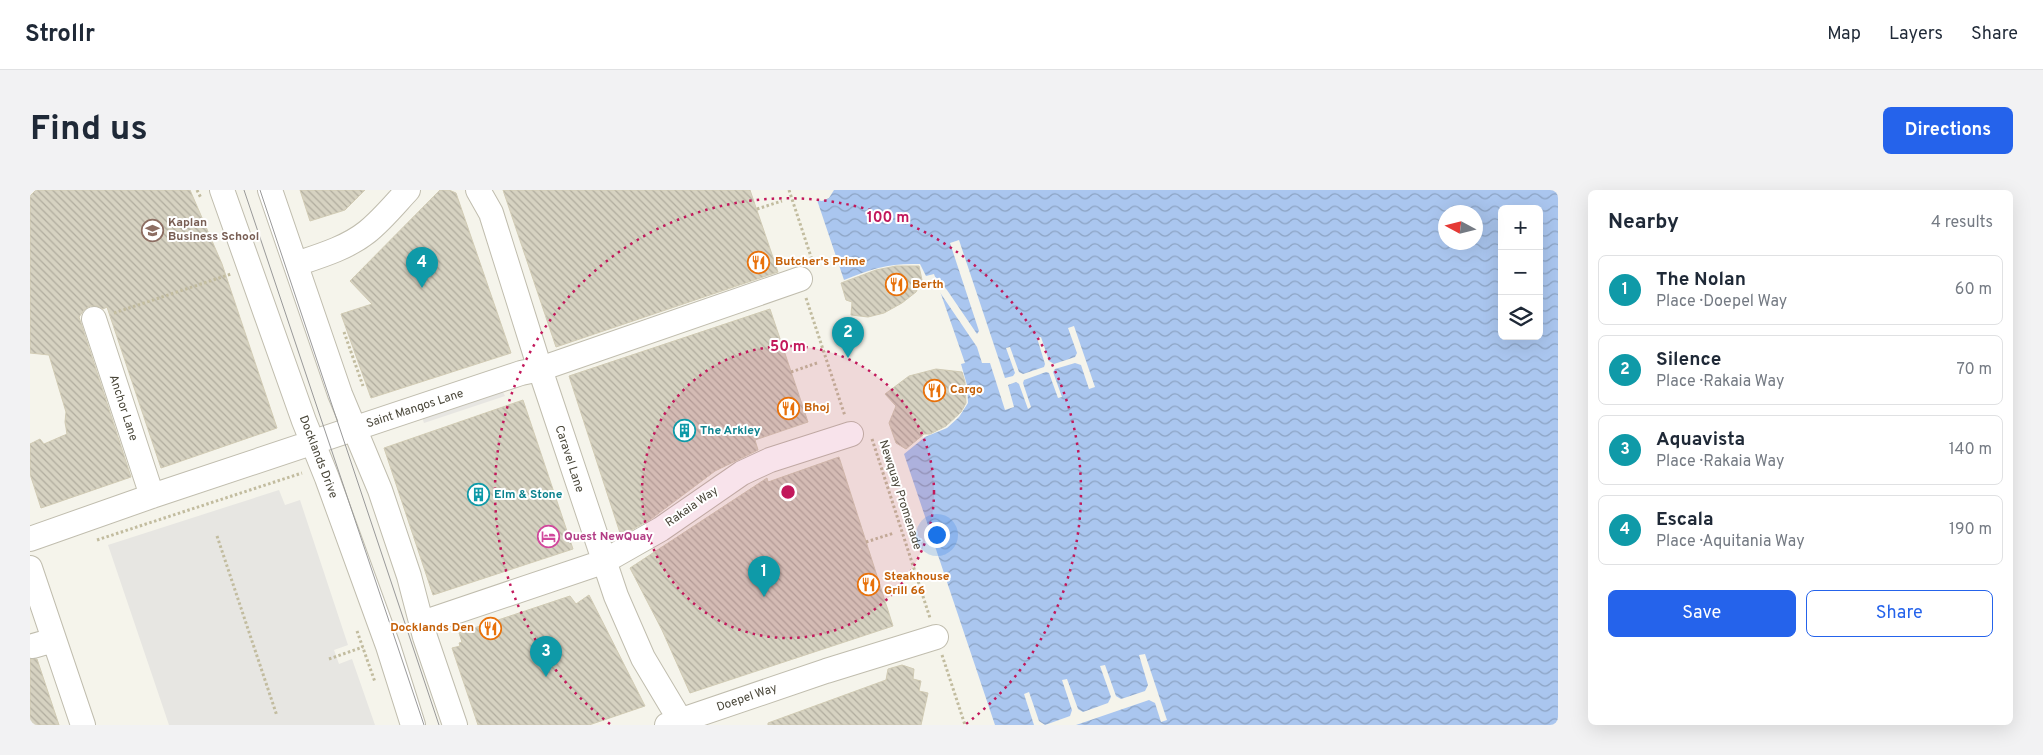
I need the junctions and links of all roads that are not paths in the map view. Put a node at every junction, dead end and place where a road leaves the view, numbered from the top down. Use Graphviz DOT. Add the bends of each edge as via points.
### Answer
graph roads {
  1 [pos="222,190"];
  2 [pos="270,190"];
  3 [pos="408,190"];
  4 [pos="478,190"];
  5 [pos="296,264"];
  6 [pos="800,279"];
  7 [pos="94,319"];
  8 [pos="540,369"];
  9 [pos="355,429"];
  10 [pos="851,434"];
  11 [pos="312,443"];
  12 [pos="152,496"];
  13 [pos="30,539"];
  14 [pos="603,562"];
  15 [pos="30,568"];
  16 [pos="422,624"];
  17 [pos="42,637"];
  18 [pos="936,637"];
  19 [pos="674,723"];
  20 [pos="82,725"];
  21 [pos="412,725"];
  22 [pos="455,725"];
  1 -- 11 [label="street, Docklands Drive"];
  2 -- 5 [label="street"];
  3 -- 5 [label="street" via="356,240"];
  4 -- 8 [label="street, Caravel Lane" via="491,214"];
  5 -- 9 [label="street"];
  6 -- 8 [label="street, Saint Mangos Lane"];
  7 -- 12 [label="street, Anchor Lane"];
  8 -- 9 [label="street, Saint Mangos Lane"];
  8 -- 14 [label="street, Caravel Lane"];
  9 -- 11 [label="street, Saint Mangos Lane"];
  9 -- 16 [label="street" via="393,527"];
  10 -- 14 [label="street, Rakaia Way" via="770,460 742,473 660,529"];
  11 -- 12 [label="street, Saint Mangos Lane"];
  11 -- 21 [label="street, Docklands Drive" via="388,646"];
  12 -- 13 [label="street, Saint Mangos Lane"];
  14 -- 16 [label="street, Rakaia Way"];
  14 -- 19 [label="street, Caravel Lane" via="625,619"];
  15 -- 17 [label="street"];
  16 -- 22 [label="street"];
  17 -- 20 [label="street"];
  18 -- 19 [label="street, Doepel Way"];
}
